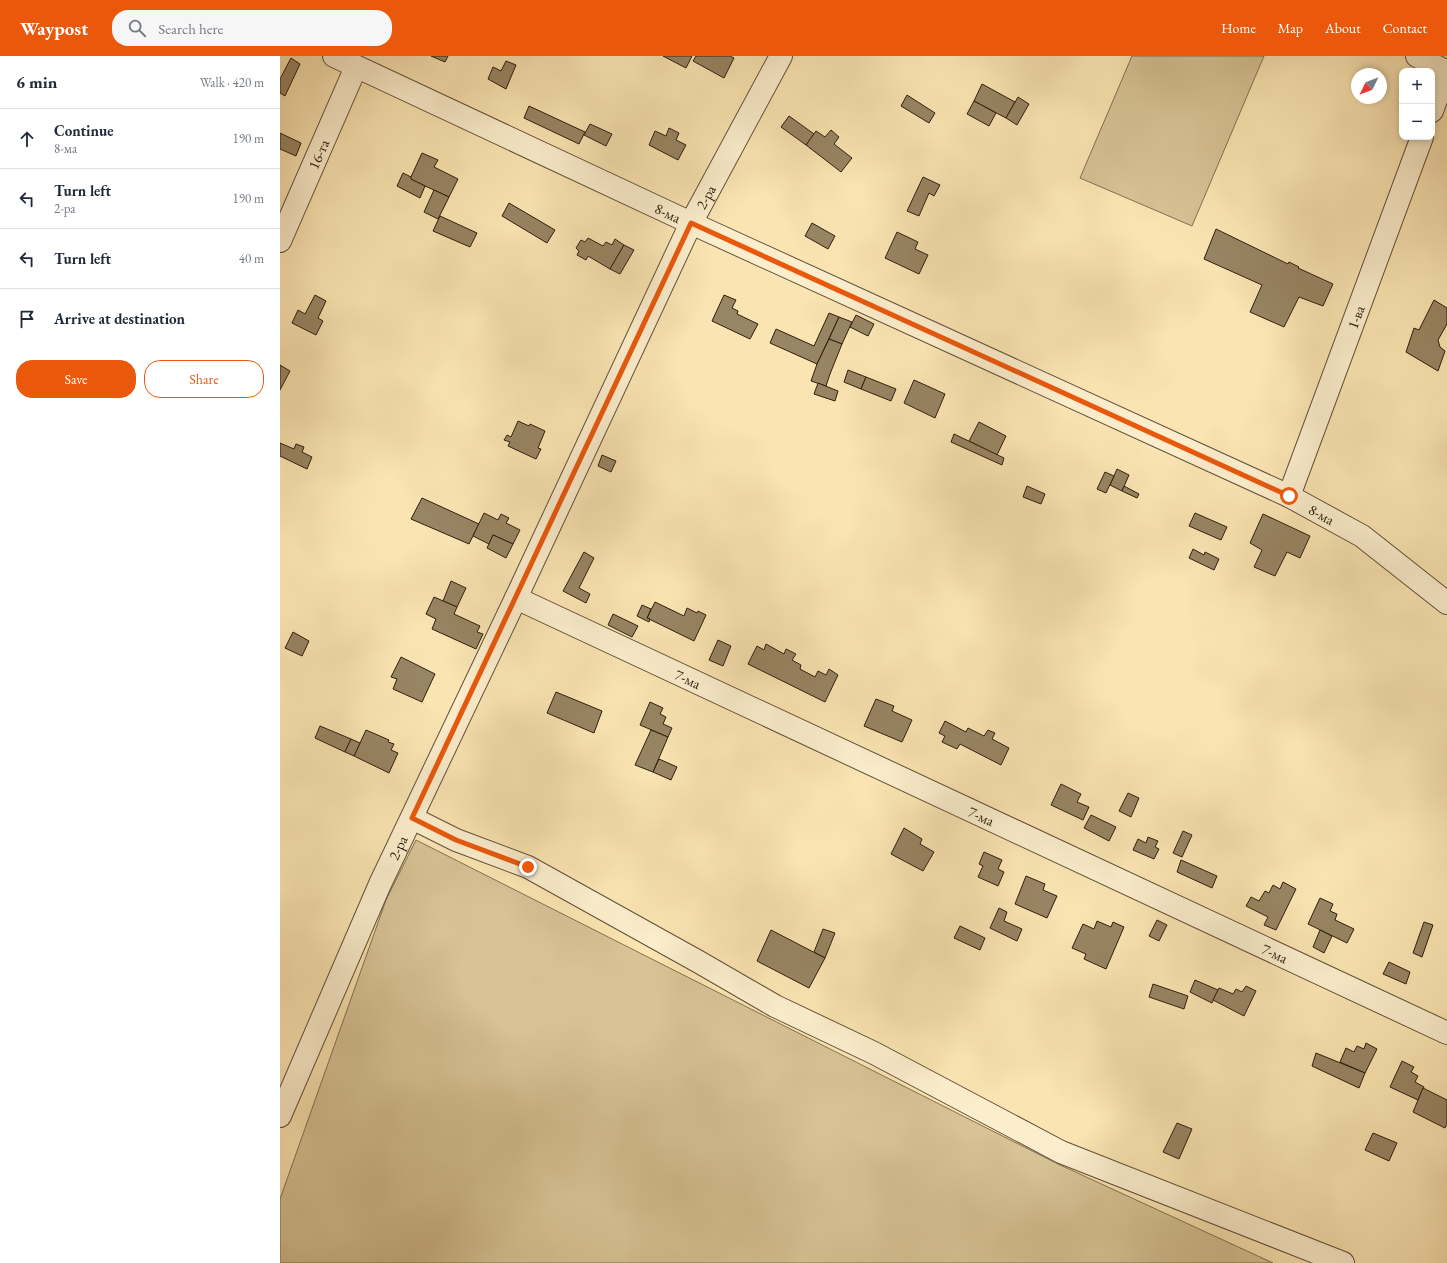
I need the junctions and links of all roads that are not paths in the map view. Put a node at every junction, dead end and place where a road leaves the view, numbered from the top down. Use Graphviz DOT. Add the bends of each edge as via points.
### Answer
graph roads {
  1 [pos="334,56"];
  2 [pos="781,56"];
  3 [pos="1417,56"];
  4 [pos="356,67"];
  5 [pos="1447,71"];
  6 [pos="1435,104"];
  7 [pos="1421,140"];
  8 [pos="691,223"];
  9 [pos="280,241"];
  10 [pos="1289,496"];
  11 [pos="516,598"];
  12 [pos="1447,603"];
  13 [pos="412,818"];
  14 [pos="1447,1033"];
  15 [pos="280,1116"];
  16 [pos="1343,1263"];
  1 -- 4 [label="street, 8-ма"];
  2 -- 8 [label="street, 2-ра"];
  3 -- 5 [label="street"];
  4 -- 8 [label="street, 8-ма"];
  4 -- 9 [label="street, 16-та"];
  5 -- 6 [label="street"];
  7 -- 10 [label="street, 1-ва"];
  8 -- 10 [label="street, 8-ма"];
  8 -- 11 [label="street, 2-ра"];
  10 -- 12 [label="street, 8-ма" via="1362,536"];
  11 -- 13 [label="street, 2-ра"];
  11 -- 14 [label="street, 7-ма"];
  13 -- 15 [label="street, 2-ра" via="380,884"];
  13 -- 16 [label="street" via="456,840 528,867 775,1006 874,1053 1061,1152"];
}
